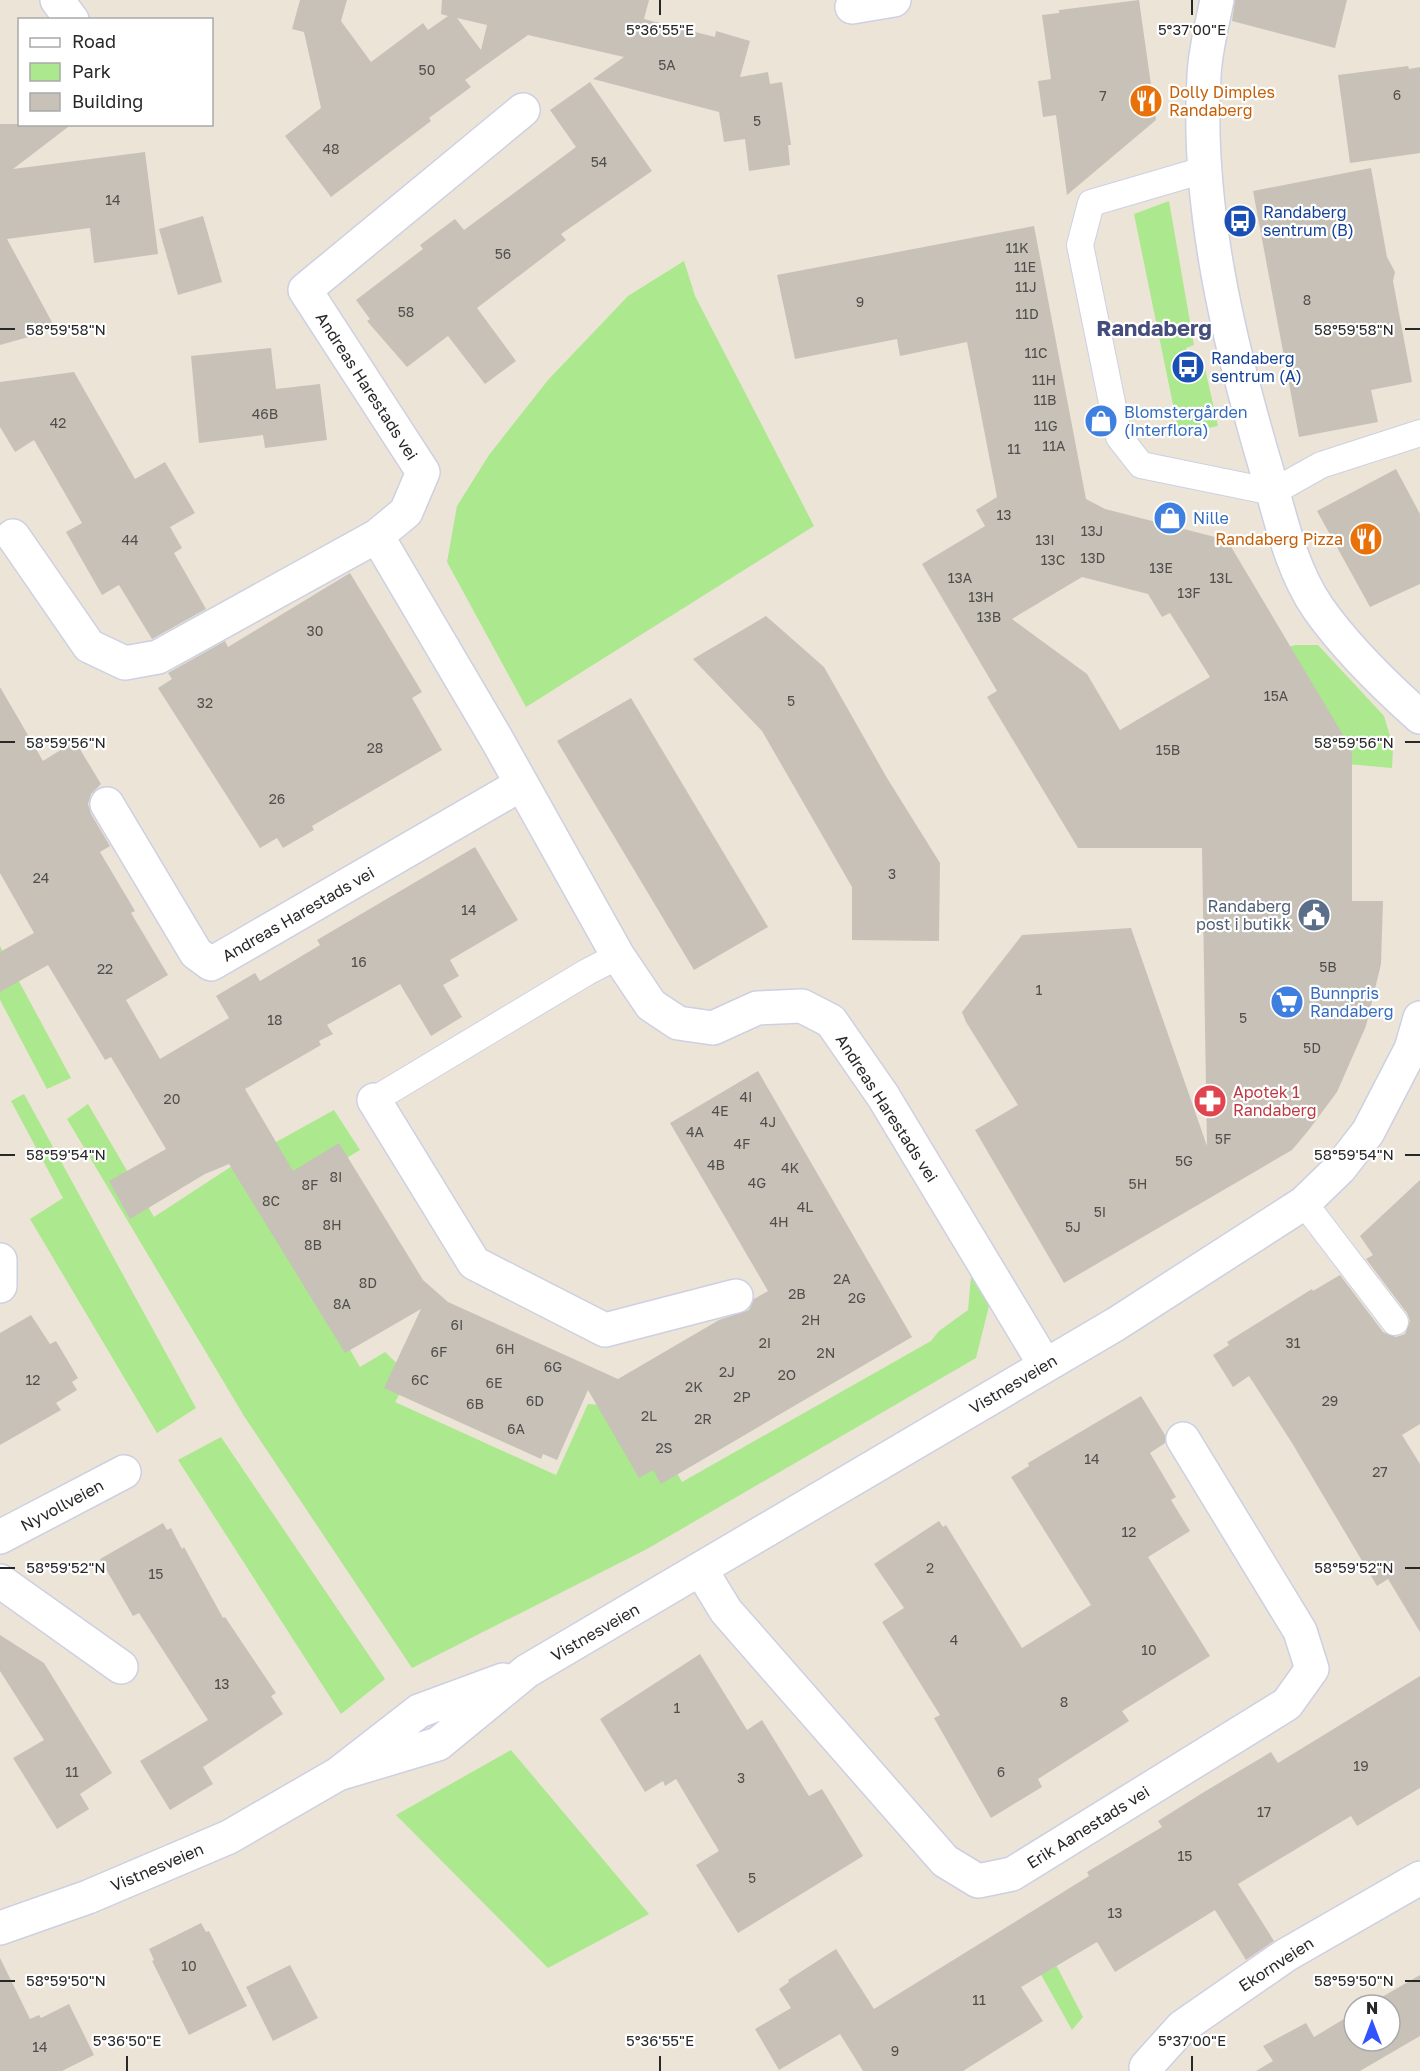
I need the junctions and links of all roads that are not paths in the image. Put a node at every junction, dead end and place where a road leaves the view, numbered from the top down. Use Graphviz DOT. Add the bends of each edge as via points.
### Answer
graph roads {
  1 [pos="57,0"];
  2 [pos="894,0"];
  3 [pos="1216,0"];
  4 [pos="852,7"];
  5 [pos="70,18"];
  6 [pos="524,110"];
  7 [pos="1207,169"];
  8 [pos="1420,433"];
  9 [pos="1273,492"];
  10 [pos="13,536"];
  11 [pos="377,536"];
  12 [pos="1420,717"];
  13 [pos="520,784"];
  14 [pos="107,804"];
  15 [pos="618,956"];
  16 [pos="1420,1018"];
  17 [pos="374,1100"];
  18 [pos="1304,1203"];
  19 [pos="0,1260"];
  20 [pos="0,1286"];
  21 [pos="736,1296"];
  22 [pos="1395,1322"];
  23 [pos="1046,1365"];
  24 [pos="1183,1439"];
  25 [pos="124,1472"];
  26 [pos="0,1537"];
  27 [pos="701,1570"];
  28 [pos="0,1581"];
  29 [pos="121,1667"];
  30 [pos="1420,1878"];
  31 [pos="0,1928"];
  32 [pos="1147,2069"];
  1 -- 5 [label="street"];
  2 -- 4 [label="street"];
  3 -- 7 [label="street" via="1204,73 1202,123"];
  6 -- 11 [label="street, Andreas Harestads vei" via="304,290 423,472 406,512"];
  7 -- 9 [label="street" via="1216,272"];
  7 -- 9 [label="lane" via="1092,202 1080,245 1119,437 1141,465"];
  8 -- 9 [label="lane" via="1321,465"];
  9 -- 12 [label="street" via="1297,569 1318,607 1358,657"];
  10 -- 11 [label="street" via="89,646 125,663 158,657"];
  11 -- 13 [label="street, Andreas Harestads vei"];
  13 -- 14 [label="street, Andreas Harestads vei" via="211,964 196,953"];
  13 -- 15 [label="street, Andreas Harestads vei"];
  15 -- 17 [label="lane"];
  15 -- 23 [label="street, Andreas Harestads vei" via="651,1005 678,1023 712,1028 757,1008 802,1006 831,1021 883,1096"];
  16 -- 18 [label="street, Vistnesveien" via="1411,1049 1368,1132 1340,1168"];
  17 -- 21 [label="street" via="474,1263 605,1330"];
  18 -- 22 [label="lane"];
  18 -- 23 [label="street, Vistnesveien"];
  19 -- 20 [label="street"];
  23 -- 27 [label="street, Vistnesveien"];
  24 -- 27 [label="street, Erik Aanestads vei" via="1300,1631 1312,1669 1287,1704 1012,1874 978,1881 945,1861 726,1611"];
  25 -- 26 [label="street, Nyvollveien"];
  27 -- 31 [label="street, Vistnesveien" via="527,1671 419,1711 338,1774 229,1837 88,1897"];
  28 -- 29 [label="street"];
  30 -- 32 [label="street, Ekornveien" via="1286,1955 1182,2027"];
}
